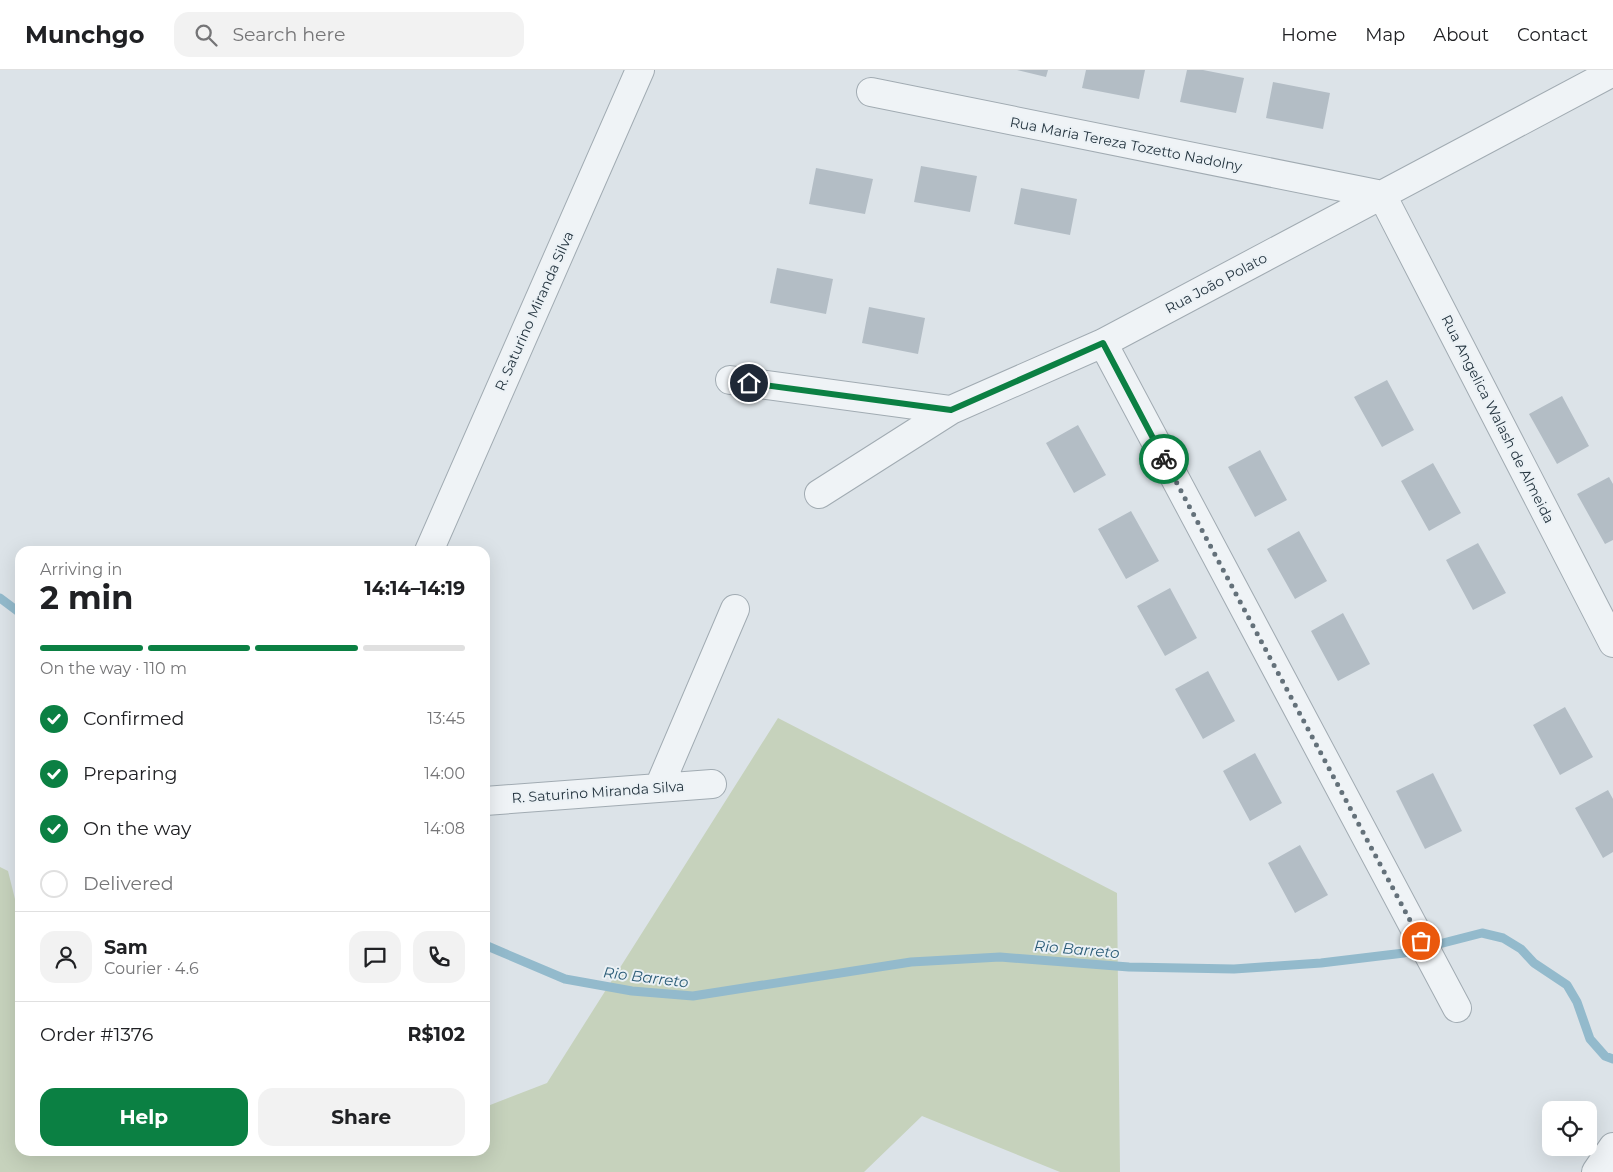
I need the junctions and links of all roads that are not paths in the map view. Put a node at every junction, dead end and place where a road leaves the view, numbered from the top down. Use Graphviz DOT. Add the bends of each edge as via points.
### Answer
graph roads {
  1 [pos="640,70"];
  2 [pos="1613,72"];
  3 [pos="871,92"];
  4 [pos="1382,195"];
  5 [pos="1103,343"];
  6 [pos="730,380"];
  7 [pos="951,410"];
  8 [pos="819,494"];
  9 [pos="431,546"];
  10 [pos="735,609"];
  11 [pos="1613,643"];
  12 [pos="712,784"];
  13 [pos="659,787"];
  14 [pos="490,801"];
  15 [pos="1457,1008"];
  16 [pos="1613,1147"];
  17 [pos="1596,1172"];
  1 -- 9 [label="street, R. Saturino Miranda Silva"];
  2 -- 4 [label="street, Rua João Polato"];
  3 -- 4 [label="street, Rua Maria Tereza Tozetto Nadolny"];
  4 -- 5 [label="street, Rua João Polato"];
  4 -- 11 [label="street, Rua Angelica Walash de Almeida"];
  5 -- 7 [label="street, Rua João Polato"];
  5 -- 15 [label="street"];
  6 -- 7 [label="street"];
  7 -- 8 [label="street, Rua João Polato"];
  10 -- 13 [label="street"];
  12 -- 13 [label="street, R. Saturino Miranda Silva"];
  13 -- 14 [label="street, R. Saturino Miranda Silva"];
  16 -- 17 [label="street"];
}
